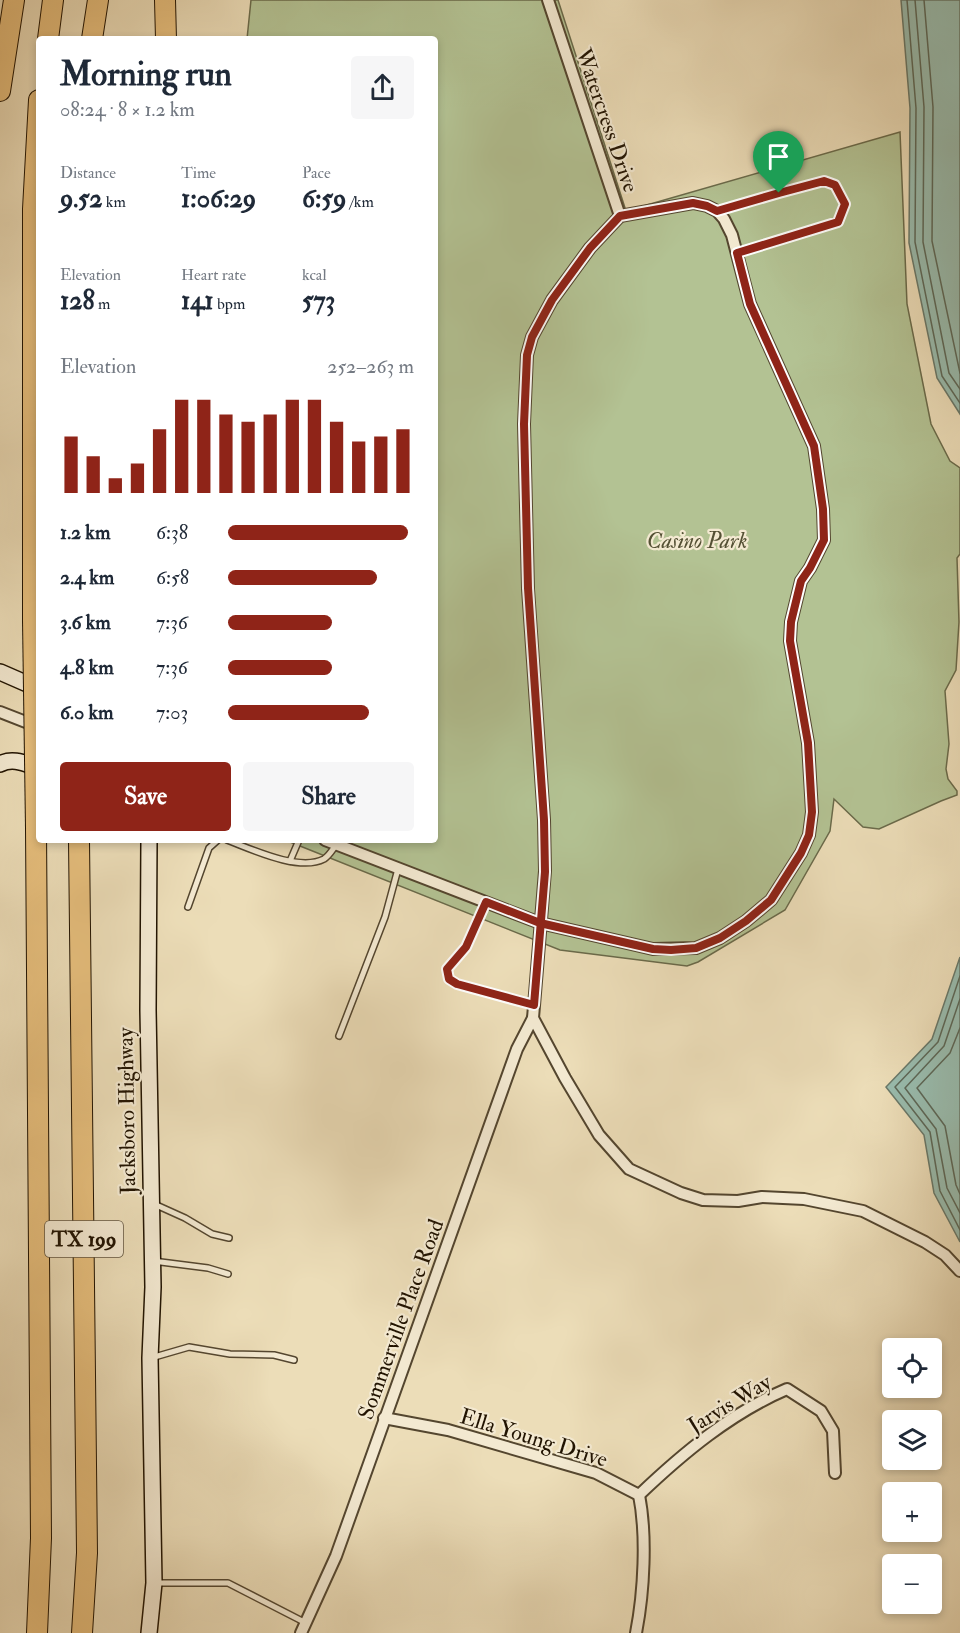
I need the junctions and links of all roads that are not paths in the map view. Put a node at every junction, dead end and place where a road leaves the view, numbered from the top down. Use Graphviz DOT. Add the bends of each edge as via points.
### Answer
graph roads {
  1 [pos="14,0"];
  2 [pos="53,0"];
  3 [pos="98,0"];
  4 [pos="165,0"];
  5 [pos="548,0"];
  6 [pos="48,36"];
  7 [pos="92,36"];
  8 [pos="166,36"];
  9 [pos="0,91"];
  10 [pos="36,160"];
  11 [pos="717,211"];
  12 [pos="620,216"];
  13 [pos="737,253"];
  14 [pos="0,672"];
  15 [pos="36,688"];
  16 [pos="0,712"];
  17 [pos="36,726"];
  18 [pos="0,764"];
  19 [pos="36,767"];
  20 [pos="36,828"];
  21 [pos="36,843"];
  22 [pos="79,843"];
  23 [pos="149,843"];
  24 [pos="215,843"];
  25 [pos="235,843"];
  26 [pos="298,843"];
  27 [pos="336,844"];
  28 [pos="290,861"];
  29 [pos="398,869"];
  30 [pos="486,902"];
  31 [pos="188,906"];
  32 [pos="540,923"];
  33 [pos="534,1005"];
  34 [pos="532,1018"];
  35 [pos="339,1036"];
  36 [pos="152,1203"];
  37 [pos="229,1238"];
  38 [pos="152,1261"];
  39 [pos="960,1271"];
  40 [pos="228,1274"];
  41 [pos="150,1358"];
  42 [pos="294,1360"];
  43 [pos="384,1418"];
  44 [pos="835,1473"];
  45 [pos="639,1495"];
  46 [pos="153,1583"];
  47 [pos="303,1628"];
  48 [pos="38,1633"];
  49 [pos="82,1633"];
  50 [pos="149,1633"];
  51 [pos="636,1633"];
  1 -- 9 [label="highway"];
  2 -- 6 [label="highway"];
  3 -- 7 [label="highway"];
  4 -- 8 [label="highway"];
  5 -- 12 [label="street, Watercress Drive"];
  10 -- 20 [label="highway, bridge" via="33,221"];
  11 -- 12 [label="street" via="693,203"];
  11 -- 13 [label="street" via="732,235"];
  11 -- 13 [label="lane" via="824,181 835,185 845,204 838,222"];
  12 -- 32 [label="street, Watercress Drive" via="590,248 552,300 527,355 524,424 528,588 544,820 545,872"];
  13 -- 32 [label="street" via="750,304 814,446 823,509 824,540 801,581 790,641 808,743 812,812 809,835 771,900 729,933 696,948 653,949"];
  14 -- 15 [label="main road"];
  16 -- 17 [label="street"];
  18 -- 19 [label="main road" via="19,761"];
  21 -- 48 [label="highway, bridge" via="41,1538"];
  22 -- 49 [label="highway, Jacksboro Highway / TX 199" via="87,1553"];
  23 -- 36 [label="main road, Jacksboro Highway"];
  24 -- 31 [label="lane" via="209,848"];
  25 -- 28 [label="lane"];
  26 -- 28 [label="lane"];
  27 -- 28 [label="lane" via="326,859 311,863"];
  27 -- 29 [label="street"];
  29 -- 30 [label="street"];
  29 -- 35 [label="lane" via="385,917"];
  30 -- 32 [label="street"];
  30 -- 33 [label="lane" via="473,933 447,969 447,975 457,984"];
  32 -- 33 [label="street, Watercress Drive"];
  33 -- 34 [label="street, Watercress Drive"];
  34 -- 39 [label="street" via="599,1135 629,1169 703,1200 804,1199 863,1211 925,1242"];
  34 -- 43 [label="street, Sommerville Place Road" via="517,1049"];
  36 -- 37 [label="lane" via="212,1234"];
  36 -- 38 [label="main road, Jacksboro Highway"];
  38 -- 40 [label="lane"];
  38 -- 41 [label="main road, Jacksboro Highway"];
  41 -- 42 [label="lane" via="189,1347"];
  41 -- 46 [label="main road, Jacksboro Highway"];
  43 -- 45 [label="street, Ella Young Drive" via="448,1430 596,1473"];
  43 -- 47 [label="street, Sommerville Place Road" via="336,1556"];
  44 -- 45 [label="street, Jarvis Way" via="833,1431 821,1411 787,1389 679,1457"];
  45 -- 51 [label="street" via="644,1517"];
  46 -- 47 [label="lane" via="228,1583"];
  46 -- 50 [label="main road, Jacksboro Highway"];
}
